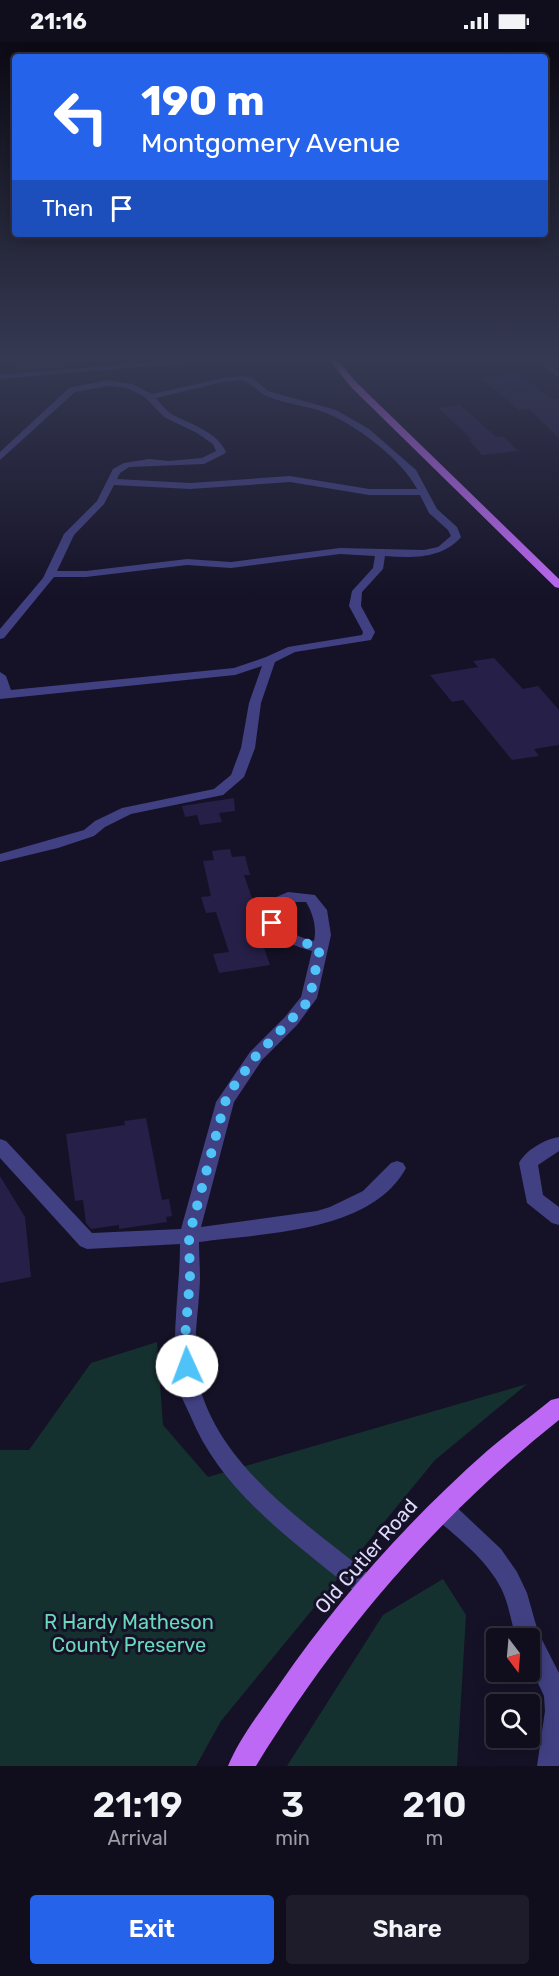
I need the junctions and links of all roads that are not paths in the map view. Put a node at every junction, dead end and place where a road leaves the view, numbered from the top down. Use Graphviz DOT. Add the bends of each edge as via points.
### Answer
graph roads {
  1 [pos="23,436"];
  2 [pos="208,436"];
  3 [pos="372,436"];
  4 [pos="408,436"];
  5 [pos="0,458"];
  6 [pos="110,482"];
  7 [pos="422,492"];
  8 [pos="381,552"];
  9 [pos="50,574"];
  10 [pos="554,574"];
  11 [pos="559,585"];
  12 [pos="0,636"];
  13 [pos="270,660"];
  14 [pos="0,676"];
  15 [pos="3,695"];
  16 [pos="0,858"];
  17 [pos="320,948"];
  18 [pos="559,1144"];
  19 [pos="0,1146"];
  20 [pos="397,1168"];
  21 [pos="559,1218"];
  22 [pos="189,1236"];
  23 [pos="559,1407"];
  24 [pos="442,1509"];
  25 [pos="368,1588"];
  26 [pos="525,1628"];
  27 [pos="540,1662"];
  28 [pos="241,1766"];
  29 [pos="550,1766"];
  1 -- 5 [label="street"];
  2 -- 6 [label="street" via="221,452 204,461 127,465 116,471"];
  3 -- 7 [label="street" via="413,472"];
  4 -- 10 [label="main road"];
  6 -- 7 [label="street" via="190,486 290,479 369,492"];
  6 -- 9 [label="street" via="101,502 69,534"];
  7 -- 8 [label="street" via="456,537 442,549 424,553"];
  8 -- 9 [label="street" via="340,550 231,565 187,562 86,574"];
  8 -- 13 [label="street" via="378,569 357,591 355,606 369,632 367,638 292,649"];
  9 -- 12 [label="street"];
  10 -- 11 [label="main road"];
  13 -- 15 [label="street" via="235,671"];
  13 -- 16 [label="street" via="237,777 218,792 128,811 89,833"];
  14 -- 15 [label="street"];
  17 -- 22 [label="street" via="305,1005 256,1056 229,1094"];
  18 -- 21 [label="street" via="528,1163 534,1198"];
  19 -- 22 [label="street" via="87,1241"];
  20 -- 22 [label="street" via="370,1196 336,1212 301,1221"];
  22 -- 25 [label="street" via="187,1366 193,1402 208,1432 252,1492"];
  23 -- 24 [label="main road, Old Cutler Road" via="498,1456"];
  24 -- 25 [label="main road, Old Cutler Road"];
  24 -- 26 [label="street" via="499,1563 515,1594"];
  25 -- 28 [label="main road, Old Cutler Road" via="325,1643"];
  27 -- 29 [label="street" via="556,1694 558,1711"];
}
